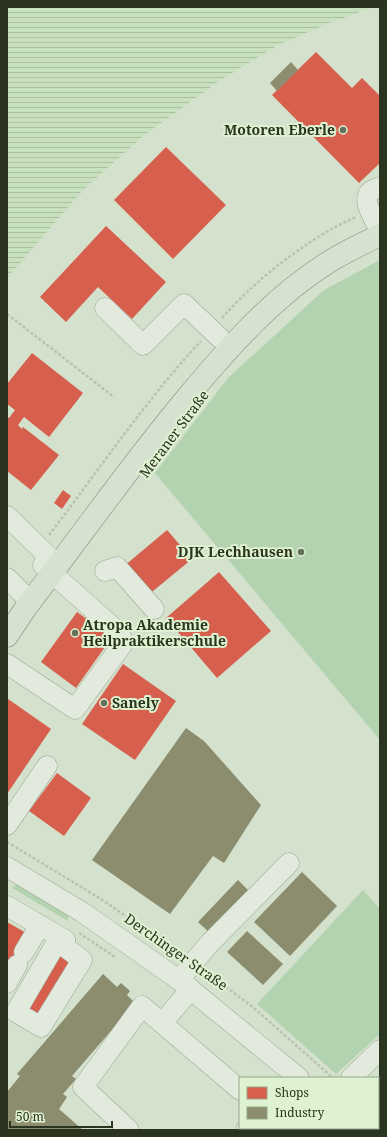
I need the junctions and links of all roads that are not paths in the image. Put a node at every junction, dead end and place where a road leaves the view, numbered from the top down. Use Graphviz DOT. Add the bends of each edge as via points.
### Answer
graph roads {
  1 [pos="380,187"];
  2 [pos="379,228"];
  3 [pos="105,308"];
  4 [pos="220,338"];
  5 [pos="7,516"];
  6 [pos="48,565"];
  7 [pos="105,571"];
  8 [pos="20,591"];
  9 [pos="154,609"];
  10 [pos="7,612"];
  11 [pos="7,636"];
  12 [pos="7,664"];
  13 [pos="47,766"];
  14 [pos="7,825"];
  15 [pos="290,863"];
  16 [pos="9,872"];
  17 [pos="7,906"];
  18 [pos="40,925"];
  19 [pos="71,936"];
  20 [pos="7,983"];
  21 [pos="185,985"];
  22 [pos="12,1010"];
  23 [pos="162,1023"];
  24 [pos="380,1050"];
  25 [pos="298,1077"];
  26 [pos="352,1077"];
  27 [pos="239,1089"];
  28 [pos="129,1130"];
  1 -- 2 [label="street" via="367,196 367,202"];
  2 -- 4 [label="main road, Meraner Straße" via="349,237 317,256 265,296"];
  2 -- 6 [label="main road, Meraner Straße" via="306,278 232,345"];
  3 -- 4 [label="street" via="143,345 184,304"];
  4 -- 6 [label="main road, Meraner Straße" via="160,409"];
  5 -- 6 [label="street"];
  6 -- 8 [label="main road, Meraner Straße"];
  6 -- 12 [label="street" via="115,629 124,642 75,709"];
  7 -- 9 [label="street" via="117,567"];
  8 -- 10 [label="main road, Meraner Straße"];
  8 -- 11 [label="main road, Meraner Straße"];
  13 -- 14 [label="street"];
  15 -- 21 [label="street" via="208,945 194,962"];
  16 -- 21 [label="street, Derchinger Straße" via="82,912"];
  17 -- 18 [label="street"];
  18 -- 19 [label="street"];
  18 -- 20 [label="street"];
  19 -- 22 [label="street" via="57,942"];
  19 -- 22 [label="street" via="65,947 82,960 41,1027"];
  21 -- 23 [label="street"];
  21 -- 25 [label="street, Derchinger Straße"];
  23 -- 27 [label="street"];
  23 -- 28 [label="street" via="142,1006 83,1087"];
  24 -- 26 [label="street"];
}
